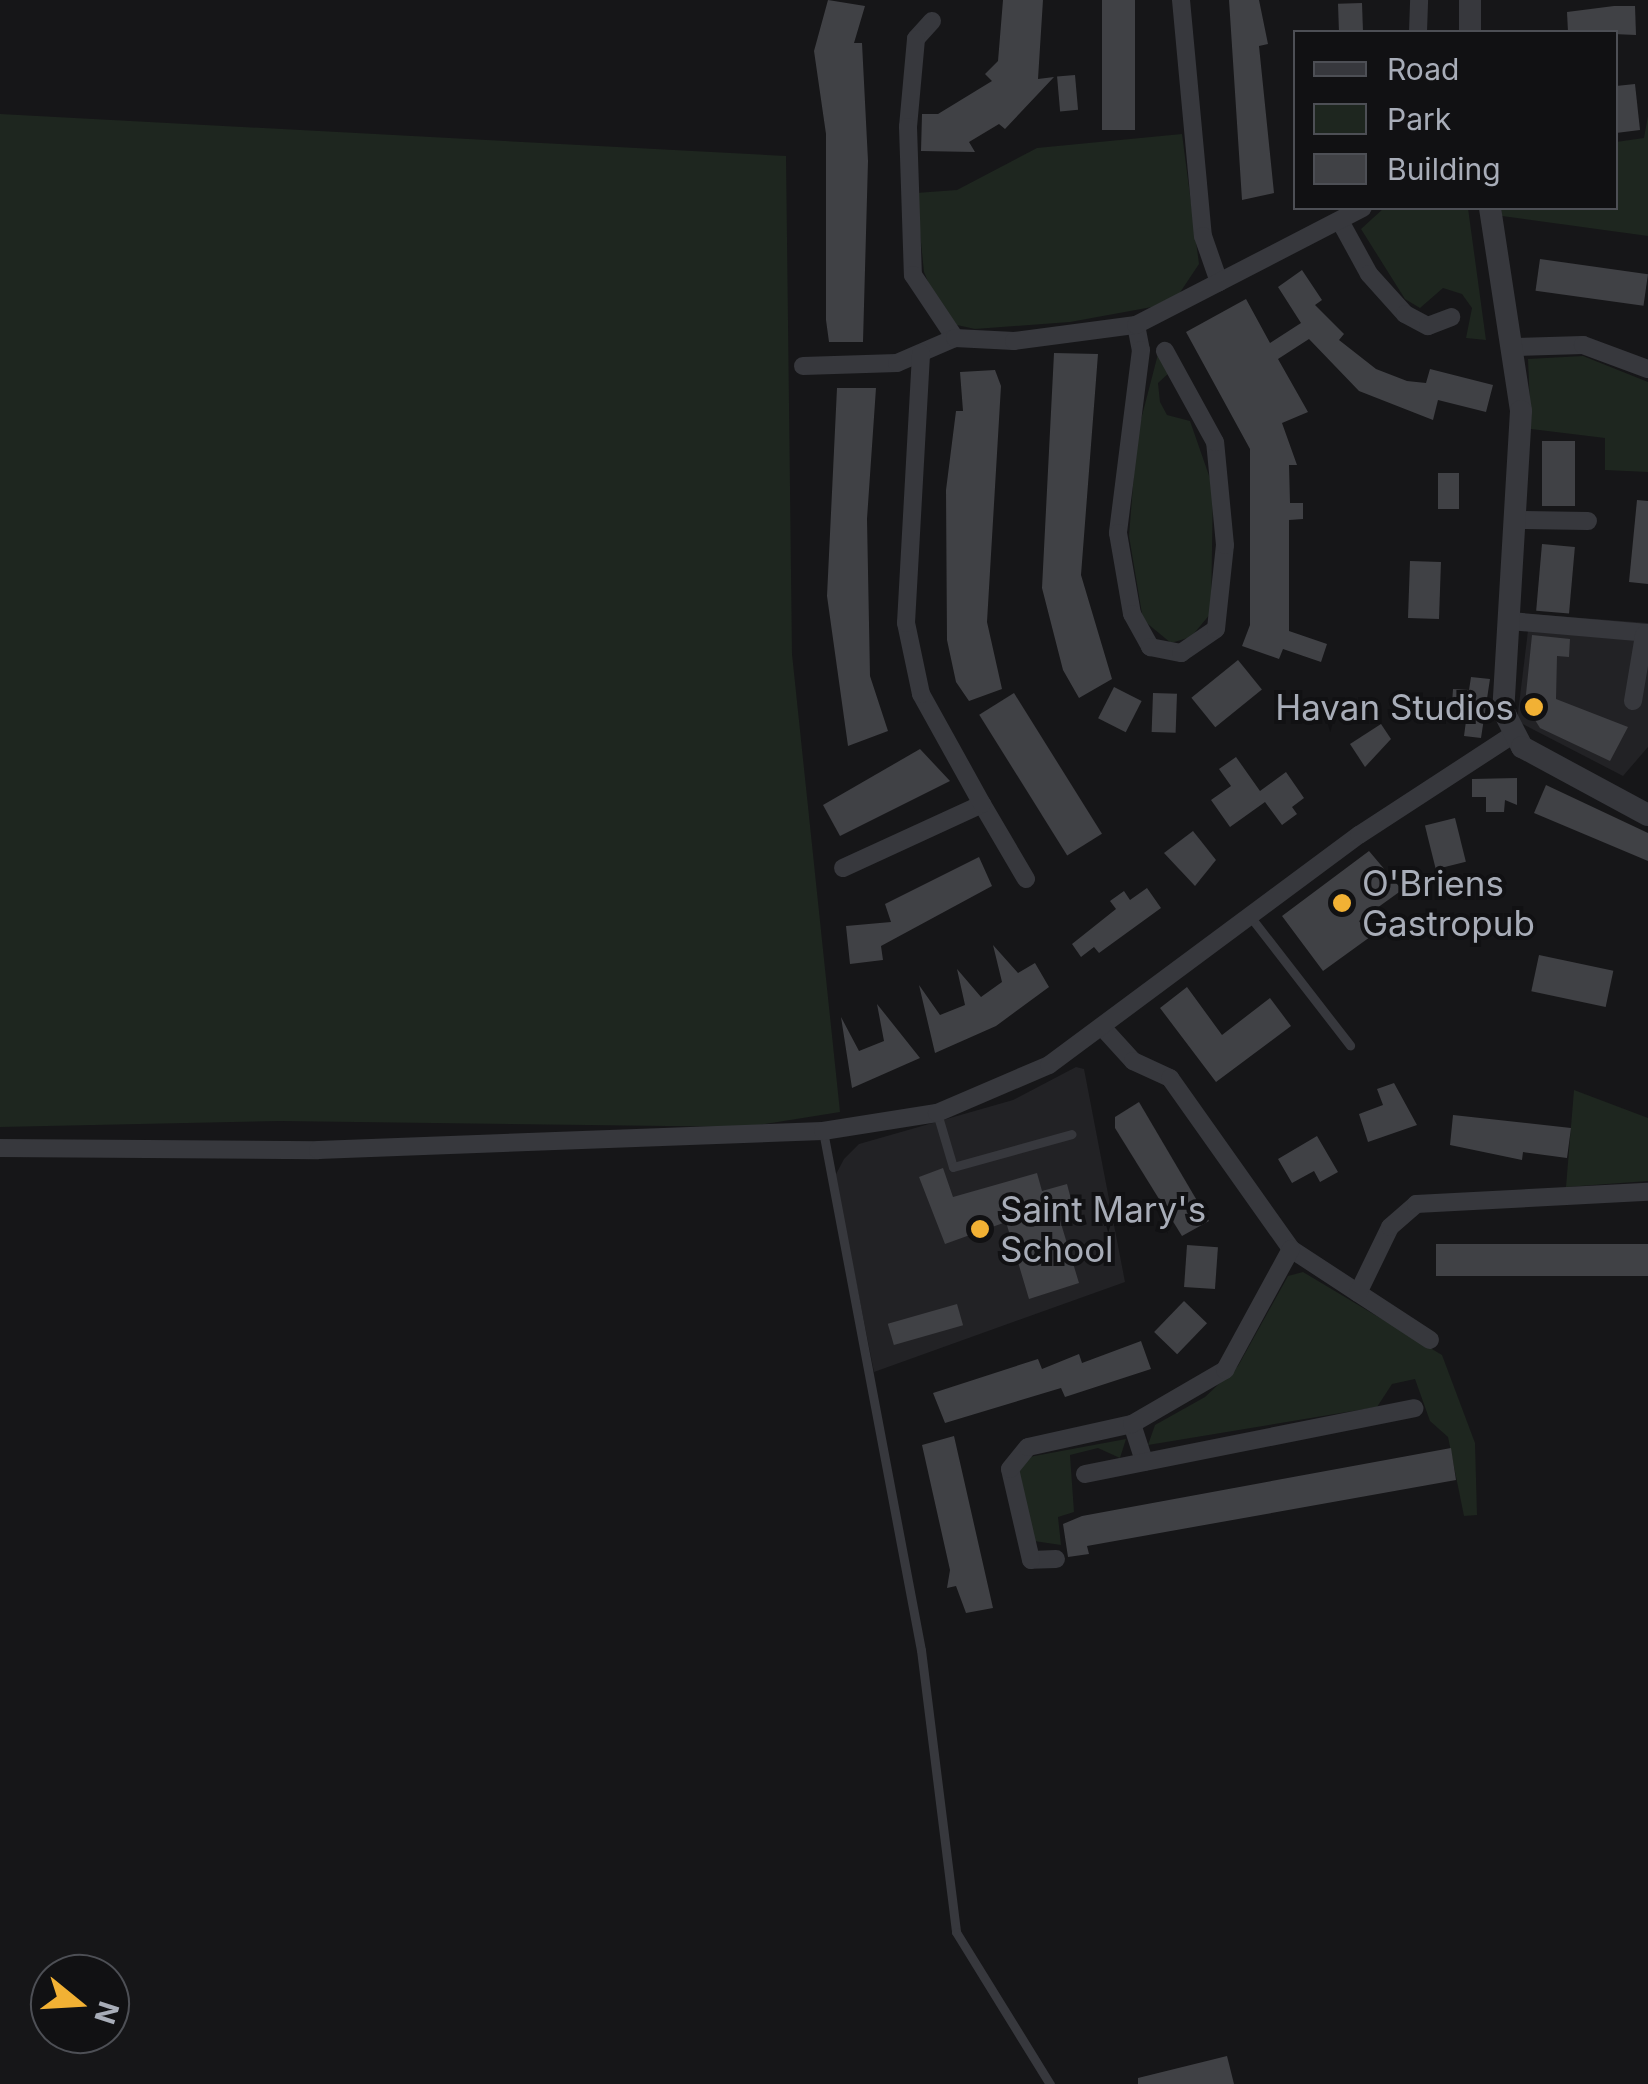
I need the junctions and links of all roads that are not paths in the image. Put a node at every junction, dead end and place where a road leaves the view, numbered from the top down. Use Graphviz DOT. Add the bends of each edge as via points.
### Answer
graph roads {
  1 [pos="1181,0"];
  2 [pos="1419,0"];
  3 [pos="1470,0"];
  4 [pos="932,22"];
  5 [pos="1418,30"];
  6 [pos="1470,30"];
  7 [pos="1359,210"];
  8 [pos="1490,210"];
  9 [pos="1340,221"];
  10 [pos="1219,282"];
  11 [pos="1451,317"];
  12 [pos="1136,326"];
  13 [pos="954,338"];
  14 [pos="1514,346"];
  15 [pos="1164,351"];
  16 [pos="921,354"];
  17 [pos="803,366"];
  18 [pos="1648,369"];
  19 [pos="1518,520"];
  20 [pos="1588,521"];
  21 [pos="1510,621"];
  22 [pos="1646,634"];
  23 [pos="1633,701"];
  24 [pos="1511,736"];
  25 [pos="982,804"];
  26 [pos="1648,815"];
  27 [pos="843,868"];
  28 [pos="1026,878"];
  29 [pos="1249,915"];
  30 [pos="1103,1028"];
  31 [pos="1350,1044"];
  32 [pos="937,1113"];
  33 [pos="824,1131"];
  34 [pos="1072,1134"];
  35 [pos="0,1148"];
  36 [pos="1648,1192"];
  37 [pos="1292,1249"];
  38 [pos="1358,1292"];
  39 [pos="1430,1340"];
  40 [pos="1414,1408"];
  41 [pos="1132,1424"];
  42 [pos="1144,1462"];
  43 [pos="1085,1474"];
  44 [pos="1056,1559"];
  45 [pos="1050,2084"];
  1 -- 10 [label="street" via="1203,236"];
  2 -- 5 [label="street"];
  3 -- 6 [label="street"];
  4 -- 13 [label="street" via="916,39 908,127 913,275"];
  7 -- 9 [label="street"];
  8 -- 14 [label="street"];
  9 -- 10 [label="street"];
  9 -- 11 [label="street" via="1369,274 1405,314 1428,326"];
  10 -- 12 [label="street"];
  12 -- 13 [label="street" via="1014,341"];
  12 -- 15 [label="street" via="1141,350 1118,533 1132,614 1150,646 1181,653 1216,629 1225,545 1216,442"];
  13 -- 16 [label="street"];
  14 -- 18 [label="street" via="1583,345"];
  14 -- 19 [label="street"];
  16 -- 17 [label="street" via="897,363"];
  16 -- 25 [label="street" via="906,623 921,694"];
  19 -- 20 [label="street"];
  19 -- 21 [label="street"];
  21 -- 22 [label="street"];
  21 -- 24 [label="street" via="1502,710"];
  22 -- 23 [label="street"];
  24 -- 26 [label="street" via="1541,760"];
  24 -- 29 [label="street"];
  25 -- 27 [label="street"];
  25 -- 28 [label="street"];
  29 -- 30 [label="street"];
  29 -- 31 [label="lane"];
  30 -- 32 [label="street" via="1048,1065"];
  30 -- 37 [label="street" via="1133,1061 1170,1078"];
  32 -- 33 [label="street"];
  32 -- 34 [label="lane" via="953,1167"];
  33 -- 35 [label="street" via="318,1150"];
  33 -- 45 [label="lane" via="921,1650 956,1932"];
  36 -- 38 [label="street" via="1416,1204 1390,1227"];
  37 -- 38 [label="street"];
  37 -- 41 [label="street" via="1225,1370"];
  38 -- 39 [label="street"];
  40 -- 42 [label="street"];
  41 -- 42 [label="street"];
  41 -- 44 [label="street" via="1028,1447 1010,1470 1031,1560"];
  42 -- 43 [label="street"];
}
